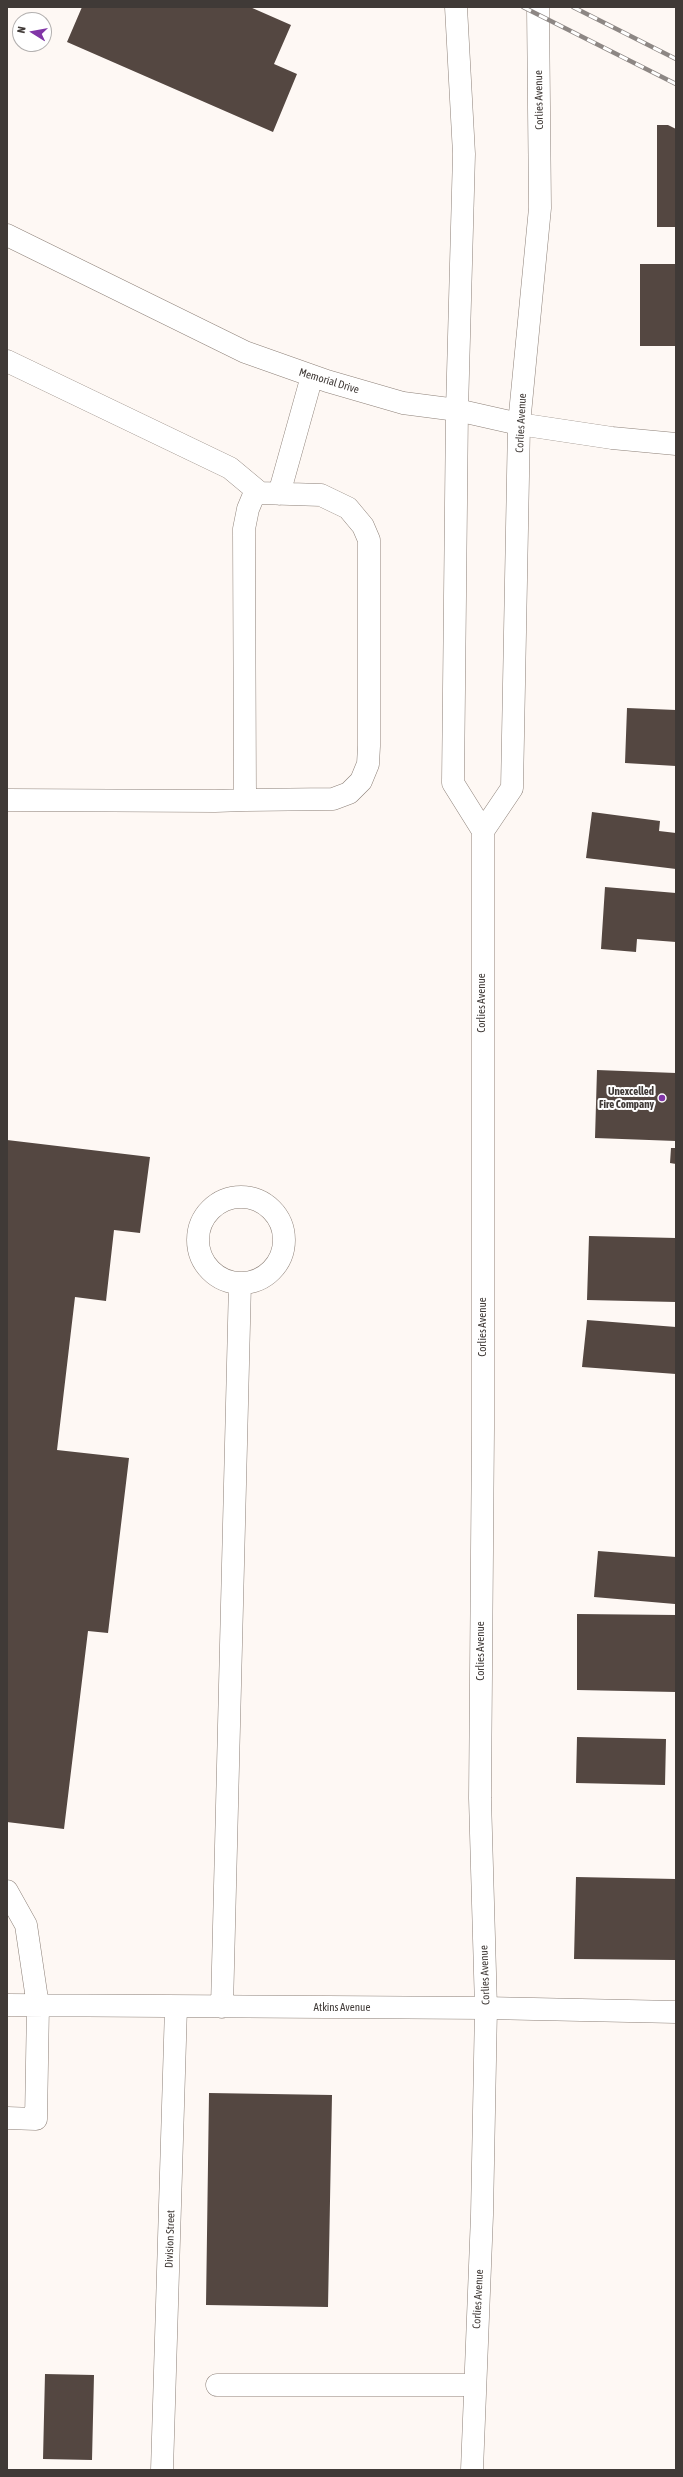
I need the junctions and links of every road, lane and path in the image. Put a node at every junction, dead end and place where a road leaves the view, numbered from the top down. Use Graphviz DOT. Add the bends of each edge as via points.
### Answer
graph roads {
  1 [pos="456,7"];
  2 [pos="538,7"];
  3 [pos="7,235"];
  4 [pos="7,361"];
  5 [pos="312,376"];
  6 [pos="457,410"];
  7 [pos="519,424"];
  8 [pos="676,444"];
  9 [pos="270,493"];
  10 [pos="7,800"];
  11 [pos="245,800"];
  12 [pos="482,831"];
  13 [pos="240,1283"];
  14 [pos="7,1891"];
  15 [pos="7,2005"];
  16 [pos="38,2006"];
  17 [pos="176,2007"];
  18 [pos="222,2007"];
  19 [pos="486,2008"];
  20 [pos="676,2012"];
  21 [pos="7,2118"];
  22 [pos="217,2385"];
  23 [pos="474,2385"];
  24 [pos="162,2470"];
  25 [pos="472,2470"];
  1 -- 6 [label="main road" via="464,154"];
  2 -- 7 [label="main road, Corlies Avenue" via="540,208"];
  3 -- 5 [label="main road, Memorial Drive" via="245,352"];
  4 -- 9 [label="main road" via="230,468"];
  5 -- 6 [label="main road, Memorial Drive" via="403,403"];
  5 -- 9 [label="main road"];
  6 -- 7 [label="main road, Memorial Drive"];
  6 -- 12 [label="main road" via="453,783"];
  7 -- 8 [label="main road, Memorial Drive" via="612,438"];
  7 -- 12 [label="main road, Corlies Avenue" via="512,788"];
  9 -- 11 [label="main road" via="253,497 244,529"];
  9 -- 11 [label="main road" via="321,495 348,508 363,526 369,540 368,764 361,781 350,793 333,799"];
  10 -- 11 [label="main road"];
  12 -- 19 [label="main road, Corlies Avenue" via="483,1436 480,1798"];
  13 -- 18 [label="main road"];
  14 -- 16 [label="main road" via="26,1925"];
  15 -- 16 [label="main road, Atkins Avenue"];
  16 -- 17 [label="main road, Atkins Avenue"];
  16 -- 21 [label="main road" via="36,2119"];
  17 -- 18 [label="main road, Atkins Avenue"];
  17 -- 24 [label="main road, Division Street"];
  18 -- 19 [label="main road, Atkins Avenue"];
  19 -- 20 [label="main road, Atkins Avenue"];
  19 -- 23 [label="main road, Corlies Avenue" via="482,2215"];
  22 -- 23 [label="main road"];
  23 -- 25 [label="main road, Corlies Avenue"];
}
